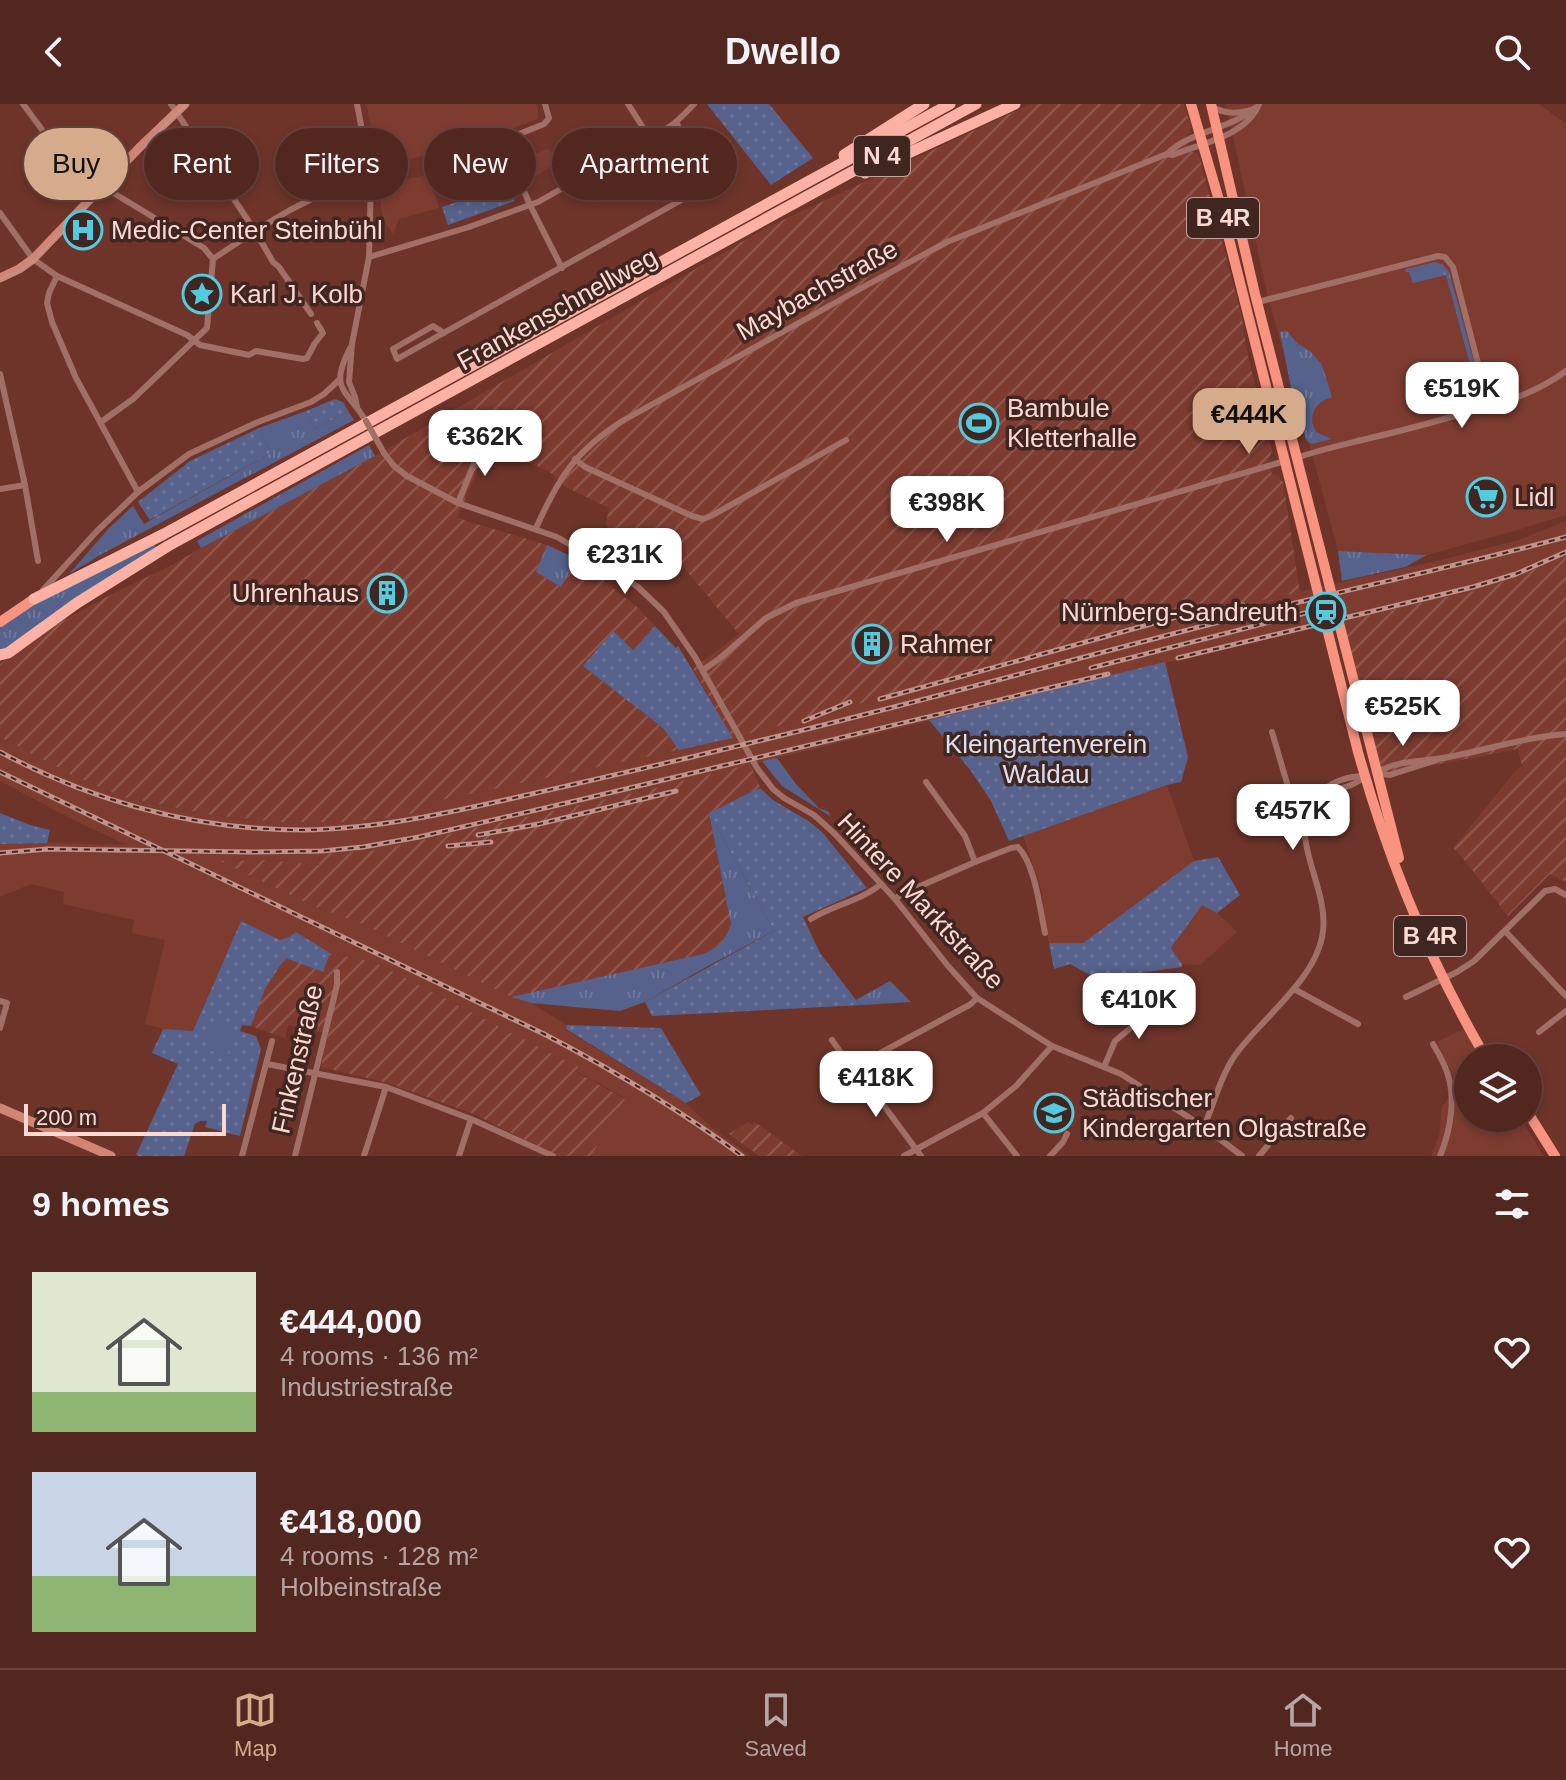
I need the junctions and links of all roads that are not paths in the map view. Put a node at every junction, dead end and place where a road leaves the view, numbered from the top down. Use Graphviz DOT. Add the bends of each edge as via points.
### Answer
graph roads {
  1 [pos="23,104"];
  2 [pos="357,104"];
  3 [pos="628,104"];
  4 [pos="694,104"];
  5 [pos="924,104"];
  6 [pos="950,104"];
  7 [pos="976,104"];
  8 [pos="1015,104"];
  9 [pos="1191,104"];
  10 [pos="549,105"];
  11 [pos="178,106"];
  12 [pos="1212,106"];
  13 [pos="676,122"];
  14 [pos="41,128"];
  15 [pos="362,128"];
  16 [pos="643,128"];
  17 [pos="667,128"];
  18 [pos="1218,133"];
  19 [pos="1202,139"];
  20 [pos="128,159"];
  21 [pos="552,194"];
  22 [pos="777,199"];
  23 [pos="89,200"];
  24 [pos="125,200"];
  25 [pos="312,200"];
  26 [pos="370,200"];
  27 [pos="530,205"];
  28 [pos="788,208"];
  29 [pos="0,213"];
  30 [pos="255,231"];
  31 [pos="369,257"];
  32 [pos="33,259"];
  33 [pos="213,259"];
  34 [pos="562,268"];
  35 [pos="57,276"];
  36 [pos="0,278"];
  37 [pos="1258,302"];
  38 [pos="311,314"];
  39 [pos="317,323"];
  40 [pos="444,333"];
  41 [pos="194,341"];
  42 [pos="352,344"];
  43 [pos="1566,371"];
  44 [pos="0,374"];
  45 [pos="339,380"];
  46 [pos="349,382"];
  47 [pos="1281,396"];
  48 [pos="1269,397"];
  49 [pos="2,398"];
  50 [pos="357,407"];
  51 [pos="1487,407"];
  52 [pos="101,422"];
  53 [pos="846,440"];
  54 [pos="483,442"];
  55 [pos="1297,458"];
  56 [pos="575,459"];
  57 [pos="1285,461"];
  58 [pos="25,485"];
  59 [pos="0,489"];
  60 [pos="138,492"];
  61 [pos="458,503"];
  62 [pos="536,528"];
  63 [pos="38,561"];
  64 [pos="34,599"];
  65 [pos="0,622"];
  66 [pos="3,656"];
  67 [pos="703,670"];
  68 [pos="1272,732"];
  69 [pos="1566,734"];
  70 [pos="1371,775"];
  71 [pos="926,782"];
  72 [pos="1307,808"];
  73 [pos="975,862"];
  74 [pos="881,884"];
  75 [pos="1566,895"];
  76 [pos="895,899"];
  77 [pos="811,919"];
  78 [pos="1505,931"];
  79 [pos="1045,933"];
  80 [pos="337,972"];
  81 [pos="1445,978"];
  82 [pos="1294,989"];
  83 [pos="1566,996"];
  84 [pos="1406,997"];
  85 [pos="977,998"];
  86 [pos="0,1001"];
  87 [pos="1159,1004"];
  88 [pos="1566,1011"];
  89 [pos="1358,1024"];
  90 [pos="0,1028"];
  91 [pos="1539,1032"];
  92 [pos="832,1040"];
  93 [pos="272,1041"];
  94 [pos="1433,1044"];
  95 [pos="1479,1044"];
  96 [pos="1485,1044"];
  97 [pos="1052,1046"];
  98 [pos="267,1064"];
  99 [pos="1104,1067"];
  100 [pos="857,1069"];
  101 [pos="315,1074"];
  102 [pos="386,1087"];
  103 [pos="0,1108"];
  104 [pos="983,1113"];
  105 [pos="1291,1118"];
  106 [pos="471,1119"];
  107 [pos="1204,1127"];
  108 [pos="1532,1132"];
  109 [pos="1540,1132"];
  110 [pos="1067,1134"];
  111 [pos="535,1148"];
  112 [pos="916,1149"];
  113 [pos="245,1155"];
  114 [pos="111,1156"];
  115 [pos="295,1156"];
  116 [pos="364,1156"];
  117 [pos="459,1156"];
  118 [pos="532,1156"];
  119 [pos="553,1156"];
  120 [pos="904,1156"];
  121 [pos="921,1156"];
  122 [pos="1017,1156"];
  123 [pos="1050,1156"];
  124 [pos="1242,1156"];
  125 [pos="1259,1156"];
  126 [pos="1440,1156"];
  127 [pos="1547,1156"];
  128 [pos="1555,1156"];
  1 -- 14 [label="street"];
  2 -- 15 [label="street"];
  3 -- 16 [label="street"];
  4 -- 13 [label="street"];
  5 -- 22 [label="highway"];
  6 -- 22 [label="highway, Frankenschnellweg / N 4"];
  7 -- 28 [label="highway, Frankenschnellweg / N 4"];
  8 -- 28 [label="highway"];
  9 -- 19 [label="main road, B 4R"];
  10 -- 27 [label="street" via="544,124 505,143"];
  11 -- 20 [label="main road"];
  11 -- 30 [label="street"];
  12 -- 18 [label="main road, B 4R"];
  12 -- 18 [label="street, Maybachstraße" via="1232,114 1254,109"];
  13 -- 17 [label="street"];
  13 -- 34 [label="street" via="710,184"];
  18 -- 19 [label="street, Maybachstraße"];
  18 -- 37 [label="main road, B 4R"];
  19 -- 48 [label="main road, B 4R"];
  19 -- 56 [label="street, Maybachstraße" via="934,249 624,420"];
  21 -- 27 [label="street"];
  22 -- 64 [label="highway, Frankenschnellweg" via="177,527"];
  23 -- 32 [label="main road"];
  24 -- 33 [label="street" via="204,248"];
  25 -- 30 [label="street"];
  26 -- 31 [label="street"];
  27 -- 31 [label="street"];
  27 -- 34 [label="street"];
  28 -- 66 [label="highway, Frankenschnellweg" via="168,546"];
  29 -- 32 [label="street"];
  30 -- 33 [label="street"];
  30 -- 38 [label="street"];
  31 -- 42 [label="street"];
  32 -- 35 [label="street"];
  32 -- 36 [label="main road"];
  33 -- 41 [label="street" via="207,328"];
  34 -- 40 [label="street"];
  35 -- 41 [label="street"];
  35 -- 52 [label="street" via="47,303 52,322"];
  37 -- 47 [label="main road, B 4R"];
  37 -- 51 [label="street" via="1445,257 1453,267"];
  39 -- 41 [label="street" via="323,333 307,358 256,351 249,355"];
  40 -- 40 [label="street" via="432,339 397,359 393,349 433,326"];
  41 -- 52 [label="street"];
  42 -- 45 [label="street"];
  42 -- 46 [label="street"];
  43 -- 51 [label="street" via="1527,394"];
  44 -- 49 [label="street"];
  45 -- 46 [label="street"];
  45 -- 50 [label="street"];
  45 -- 60 [label="street" via="311,402 189,454"];
  46 -- 50 [label="street"];
  47 -- 48 [label="main road"];
  47 -- 55 [label="main road, B 4R"];
  48 -- 57 [label="main road, B 4R"];
  49 -- 58 [label="street"];
  50 -- 61 [label="street, Hintere Marktstraße, bridge" via="394,466"];
  51 -- 55 [label="street"];
  52 -- 60 [label="street"];
  53 -- 56 [label="street" via="700,519"];
  54 -- 61 [label="street"];
  55 -- 57 [label="street"];
  55 -- 70 [label="main road, B 4R"];
  56 -- 62 [label="street, Maybachstraße"];
  57 -- 67 [label="street" via="796,603 766,618"];
  57 -- 70 [label="main road, B 4R"];
  58 -- 59 [label="street"];
  58 -- 63 [label="street"];
  60 -- 64 [label="street"];
  61 -- 62 [label="street, Hintere Marktstraße"];
  62 -- 67 [label="street, Hintere Marktstraße" via="646,593"];
  64 -- 65 [label="main road, Frankenschnellweg"];
  67 -- 74 [label="street, Hintere Marktstraße" via="773,789 828,827"];
  68 -- 72 [label="street" via="1289,790"];
  69 -- 70 [label="street" via="1388,766"];
  70 -- 72 [label="street" via="1314,799"];
  70 -- 81 [label="main road, B 4R" via="1401,884"];
  71 -- 73 [label="street" via="965,836"];
  72 -- 82 [label="street" via="1304,835 1324,930"];
  73 -- 76 [label="street"];
  73 -- 79 [label="street" via="1011,848 1022,851"];
  74 -- 76 [label="street, Hintere Marktstraße"];
  74 -- 77 [label="street"];
  75 -- 78 [label="street" via="1545,891"];
  76 -- 85 [label="street, Hintere Marktstraße"];
  78 -- 81 [label="street" via="1474,961"];
  78 -- 83 [label="street"];
  80 -- 101 [label="street, Finkenstraße"];
  81 -- 84 [label="street"];
  81 -- 95 [label="main road, B 4R"];
  81 -- 96 [label="main road, B 4R"];
  82 -- 89 [label="street"];
  82 -- 107 [label="street" via="1230,1064"];
  85 -- 97 [label="street, Hintere Marktstraße"];
  85 -- 100 [label="street"];
  86 -- 90 [label="street" via="7,1003"];
  87 -- 99 [label="street" via="1115,1041"];
  88 -- 91 [label="street"];
  92 -- 100 [label="street"];
  93 -- 98 [label="street"];
  94 -- 126 [label="street" via="1446,1067 1451,1093 1449,1129"];
  97 -- 99 [label="street, Hintere Marktstraße"];
  97 -- 104 [label="street"];
  98 -- 101 [label="street"];
  98 -- 113 [label="street"];
  99 -- 107 [label="street, Hintere Marktstraße"];
  100 -- 112 [label="street"];
  101 -- 102 [label="street"];
  101 -- 115 [label="street, Finkenstraße"];
  102 -- 106 [label="street"];
  102 -- 116 [label="street"];
  103 -- 114 [label="main road"];
  104 -- 112 [label="street"];
  104 -- 122 [label="street"];
  105 -- 125 [label="street"];
  106 -- 111 [label="street"];
  106 -- 117 [label="street"];
  107 -- 124 [label="street, Hintere Marktstraße"];
  108 -- 127 [label="main road"];
  109 -- 128 [label="main road"];
  110 -- 123 [label="street"];
  111 -- 118 [label="street"];
  111 -- 119 [label="street"];
  112 -- 120 [label="street"];
  112 -- 121 [label="street"];
}
